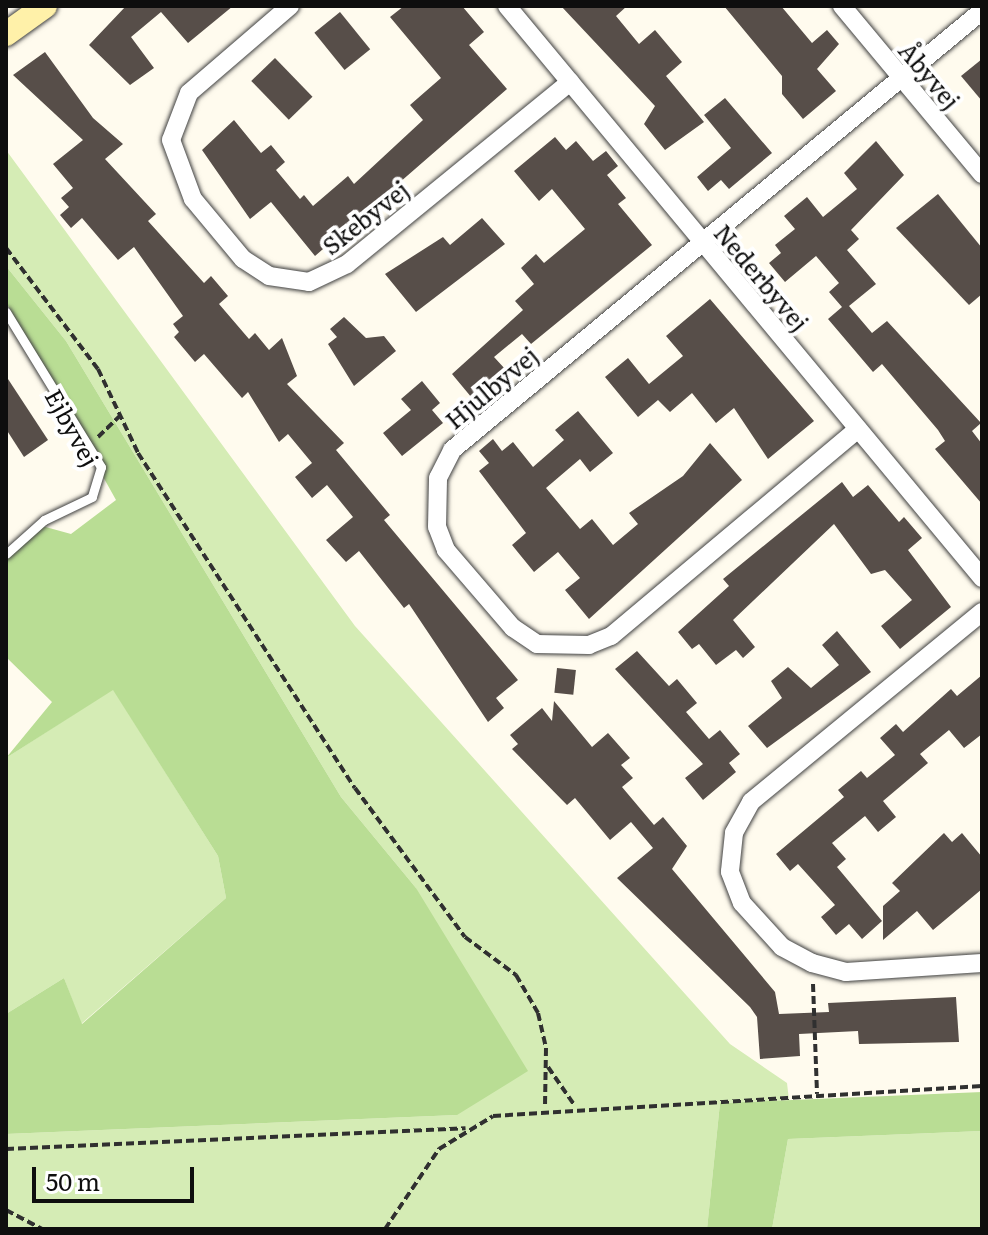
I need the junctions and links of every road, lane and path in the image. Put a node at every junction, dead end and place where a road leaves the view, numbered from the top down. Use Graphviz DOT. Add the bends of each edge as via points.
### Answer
graph roads {
  1 [pos="45,6"];
  2 [pos="290,6"];
  3 [pos="507,6"];
  4 [pos="842,6"];
  5 [pos="982,11"];
  6 [pos="6,34"];
  7 [pos="901,78"];
  8 [pos="570,82"];
  9 [pos="982,174"];
  10 [pos="702,243"];
  11 [pos="6,248"];
  12 [pos="6,312"];
  13 [pos="120,416"];
  14 [pos="858,429"];
  15 [pos="87,446"];
  16 [pos="6,554"];
  17 [pos="982,578"];
  18 [pos="982,612"];
  19 [pos="812,963"];
  20 [pos="982,963"];
  21 [pos="546,1065"];
  22 [pos="982,1086"];
  23 [pos="817,1094"];
  24 [pos="575,1106"];
  25 [pos="545,1107"];
  26 [pos="468,1128"];
  27 [pos="6,1149"];
  28 [pos="6,1210"];
  29 [pos="42,1229"];
  30 [pos="385,1229"];
  1 -- 6 [label="street"];
  2 -- 8 [label="street, Skebyvej" via="189,93 171,140 179,177 193,199 243,259 269,276 309,282 347,264"];
  3 -- 8 [label="street, Nederbyvej"];
  4 -- 7 [label="street, Åbyvej"];
  5 -- 7 [label="street, Hjulbyvej"];
  7 -- 9 [label="street, Åbyvej"];
  7 -- 10 [label="street, Hjulbyvej"];
  8 -- 10 [label="street, Nederbyvej"];
  10 -- 14 [label="street, Nederbyvej"];
  10 -- 14 [label="street, Hjulbyvej" via="452,450 433,503 446,550 513,628 537,644 589,645 611,636"];
  11 -- 13 [label="path" via="63,315"];
  12 -- 15 [label="lane, Ejbyvej"];
  13 -- 15 [label="path"];
  13 -- 21 [label="path" via="355,788 465,937 516,975 538,1013"];
  14 -- 17 [label="street, Nederbyvej"];
  15 -- 16 [label="lane, Ejbyvej" via="101,467 92,497 44,520"];
  18 -- 19 [label="street" via="751,802 734,833 730,872 742,903 782,947"];
  19 -- 20 [label="street" via="846,972"];
  19 -- 23 [label="path"];
  21 -- 24 [label="path"];
  21 -- 25 [label="path"];
  22 -- 23 [label="path"];
  23 -- 24 [label="path"];
  24 -- 25 [label="path"];
  25 -- 26 [label="path"];
  26 -- 27 [label="path"];
  26 -- 30 [label="path" via="439,1149"];
  28 -- 29 [label="path"];
}
